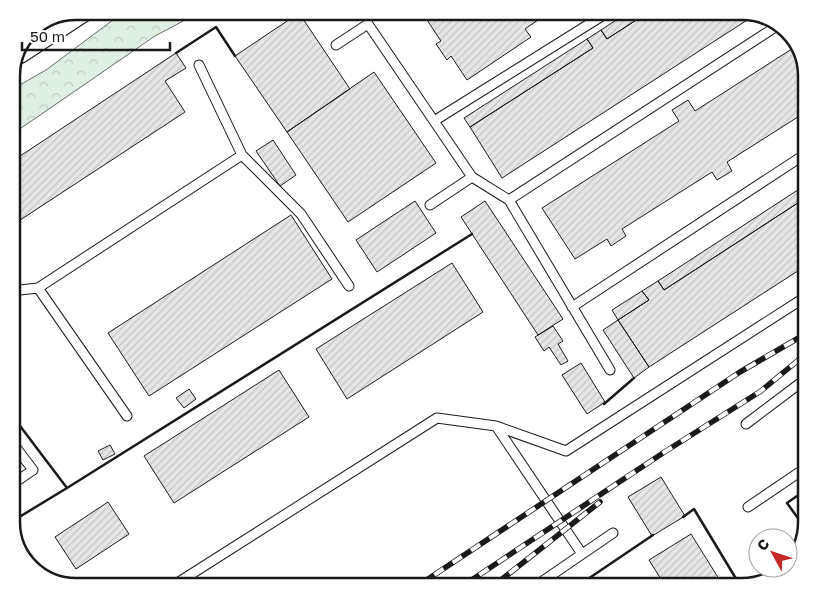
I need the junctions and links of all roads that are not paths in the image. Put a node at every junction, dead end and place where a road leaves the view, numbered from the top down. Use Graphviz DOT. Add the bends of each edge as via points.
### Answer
graph roads {
  1 [pos="72,20"];
  2 [pos="596,20"];
  3 [pos="772,29"];
  4 [pos="336,45"];
  5 [pos="26,50"];
  6 [pos="199,65"];
  7 [pos="434,121"];
  8 [pos="242,155"];
  9 [pos="798,159"];
  10 [pos="472,177"];
  11 [pos="509,200"];
  12 [pos="430,205"];
  13 [pos="349,286"];
  14 [pos="38,288"];
  15 [pos="20,290"];
  16 [pos="798,302"];
  17 [pos="572,306"];
  18 [pos="610,370"];
  19 [pos="798,385"];
  20 [pos="127,416"];
  21 [pos="746,424"];
  22 [pos="496,426"];
  23 [pos="20,453"];
  24 [pos="798,473"];
  25 [pos="20,479"];
  26 [pos="748,508"];
  27 [pos="614,533"];
  28 [pos="582,554"];
  29 [pos="185,578"];
  30 [pos="547,578"];
  1 -- 5 [label="street"];
  2 -- 7 [label="lane"];
  3 -- 11 [label="lane"];
  4 -- 7 [label="lane" via="368,24"];
  6 -- 8 [label="lane"];
  7 -- 10 [label="lane"];
  8 -- 13 [label="lane" via="302,214"];
  8 -- 14 [label="lane"];
  9 -- 17 [label="lane"];
  10 -- 11 [label="lane"];
  10 -- 12 [label="lane"];
  11 -- 17 [label="lane"];
  14 -- 15 [label="lane"];
  14 -- 20 [label="lane"];
  16 -- 22 [label="lane" via="566,451"];
  17 -- 18 [label="lane"];
  19 -- 21 [label="lane"];
  22 -- 28 [label="lane"];
  22 -- 29 [label="lane" via="437,418"];
  23 -- 25 [label="lane" via="33,470"];
  24 -- 26 [label="lane"];
  27 -- 28 [label="lane"];
  28 -- 30 [label="lane"];
}
